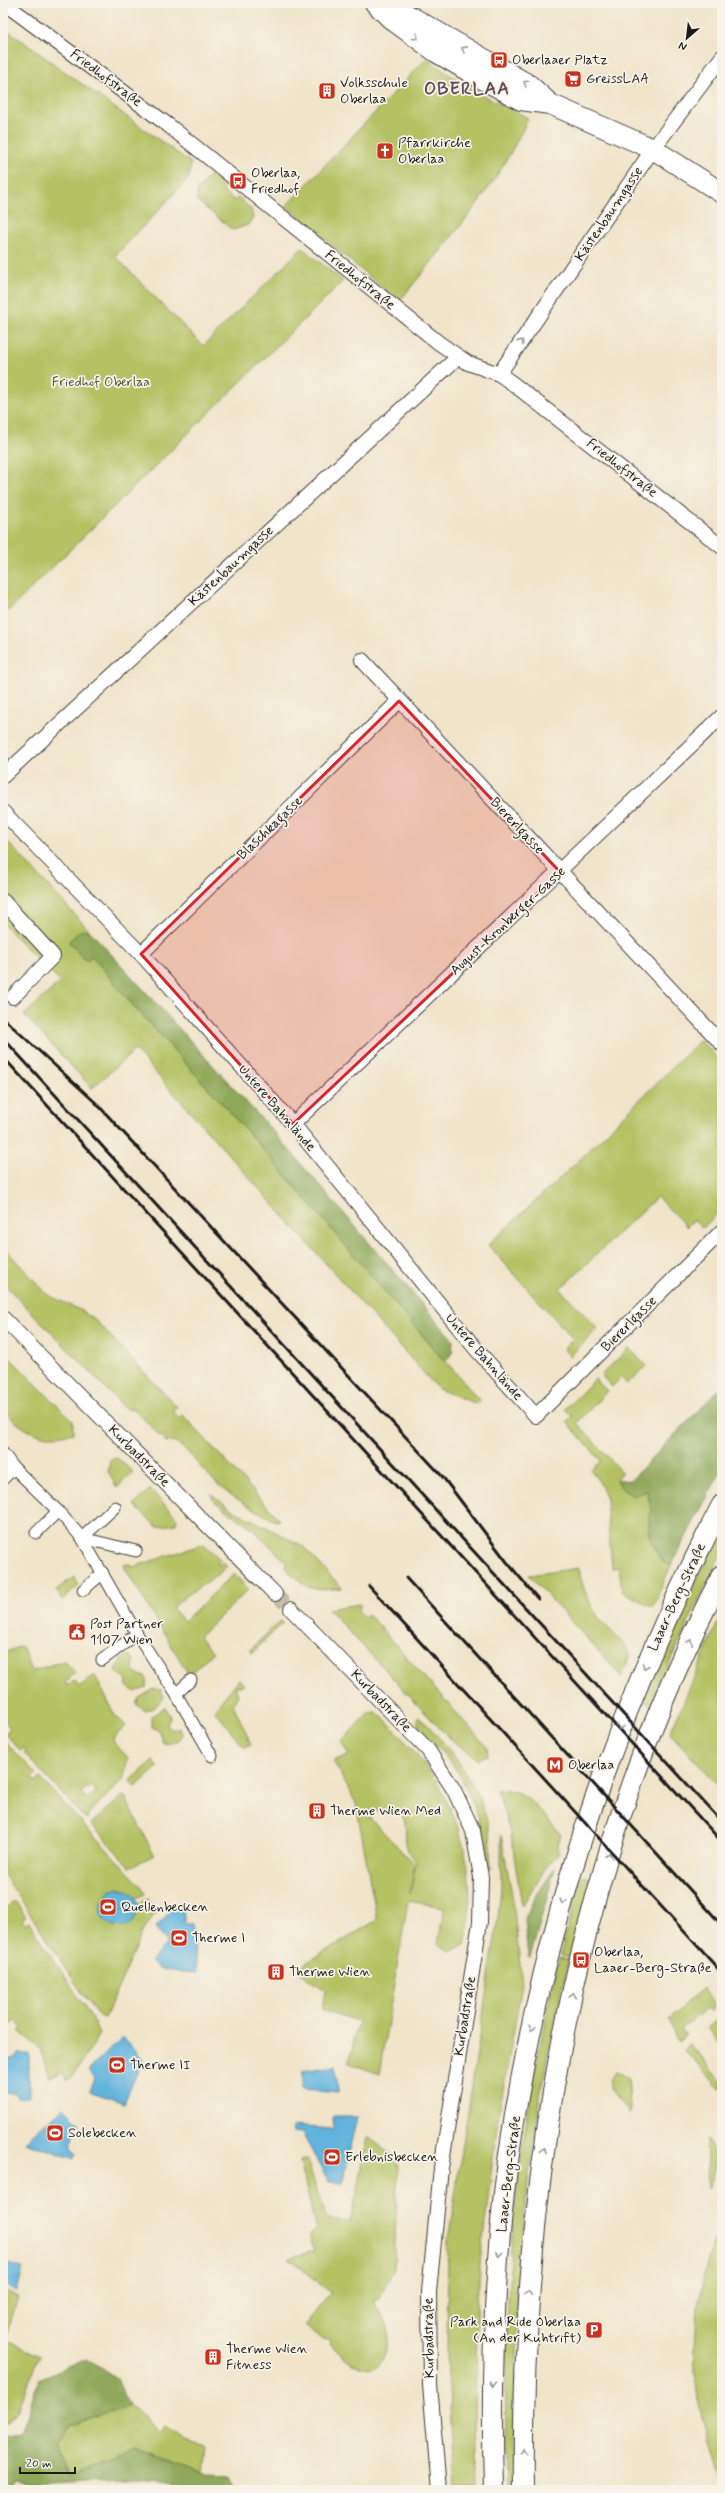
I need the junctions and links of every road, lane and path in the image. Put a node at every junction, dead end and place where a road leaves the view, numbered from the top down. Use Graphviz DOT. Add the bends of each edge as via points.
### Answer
graph roads {
  1 [pos="4,3"];
  2 [pos="375,3"];
  3 [pos="388,3"];
  4 [pos="722,57"];
  5 [pos="550,104"];
  6 [pos="653,149"];
  7 [pos="722,193"];
  8 [pos="458,357"];
  9 [pos="499,374"];
  10 [pos="722,547"];
  11 [pos="362,660"];
  12 [pos="399,701"];
  13 [pos="722,716"];
  14 [pos="3,776"];
  15 [pos="3,812"];
  16 [pos="560,872"];
  17 [pos="3,901"];
  18 [pos="141,954"];
  19 [pos="12,997"];
  20 [pos="722,1044"];
  21 [pos="293,1124"];
  22 [pos="722,1231"];
  23 [pos="3,1318"];
  24 [pos="536,1416"];
  25 [pos="3,1453"];
  26 [pos="14,1468"];
  27 [pos="3,1479"];
  28 [pos="722,1505"];
  29 [pos="115,1508"];
  30 [pos="58,1511"];
  31 [pos="36,1533"];
  32 [pos="82,1538"];
  33 [pos="136,1551"];
  34 [pos="103,1572"];
  35 [pos="722,1575"];
  36 [pos="83,1590"];
  37 [pos="275,1594"];
  38 [pos="291,1609"];
  39 [pos="137,1634"];
  40 [pos="102,1660"];
  41 [pos="191,1680"];
  42 [pos="176,1694"];
  43 [pos="212,1756"];
  44 [pos="439,2490"];
  45 [pos="494,2490"];
  46 [pos="524,2490"];
  1 -- 8 [label="street, Friedhofstraße" via="168,125"];
  2 -- 5 [label="main road, one-way" via="391,19 436,52 475,75 521,100"];
  5 -- 3 [label="main road, one-way" via="529,85 432,31"];
  4 -- 6 [label="street, Kästenbaumgasse"];
  5 -- 6 [label="main road"];
  6 -- 7 [label="main road"];
  9 -- 6 [label="street, Kästenbaumgasse, one-way"];
  8 -- 9 [label="street, Friedhofstraße"];
  8 -- 14 [label="street, Kästenbaumgasse"];
  9 -- 10 [label="street, Friedhofstraße"];
  11 -- 12 [label="street, Biererlgasse"];
  12 -- 16 [label="street, Biererlgasse"];
  12 -- 18 [label="street, Blaschkagasse"];
  13 -- 16 [label="street, August-Kronberger-Gasse"];
  15 -- 18 [label="street, Untere Bahnlände"];
  16 -- 20 [label="street, Biererlgasse"];
  16 -- 21 [label="street, August-Kronberger-Gasse"];
  17 -- 19 [label="street" via="53,956"];
  18 -- 21 [label="street, Untere Bahnlände"];
  21 -- 24 [label="street, Untere Bahnlände" via="476,1349"];
  22 -- 24 [label="street, Biererlgasse"];
  23 -- 37 [label="street, Kurbadstraße"];
  25 -- 26 [label="street"];
  26 -- 27 [label="street"];
  26 -- 30 [label="street"];
  28 -- 45 [label="main road, Laaer-Berg-Straße, one-way" via="691,1564 634,1690 605,1767 573,1865 537,2004 508,2161 496,2307"];
  29 -- 32 [label="street"];
  30 -- 31 [label="street"];
  30 -- 32 [label="street"];
  32 -- 33 [label="street"];
  32 -- 34 [label="street"];
  34 -- 36 [label="street"];
  34 -- 39 [label="street"];
  46 -- 35 [label="main road, one-way" via="525,2358 540,2168 559,2055 598,1892 629,1794 658,1717"];
  38 -- 44 [label="street, Kurbadstraße" via="428,1750 454,1790 473,1831 481,1877 480,1922 441,2168 429,2292 430,2385"];
  39 -- 40 [label="street"];
  39 -- 42 [label="street"];
  41 -- 42 [label="street"];
  42 -- 43 [label="street"];
}
